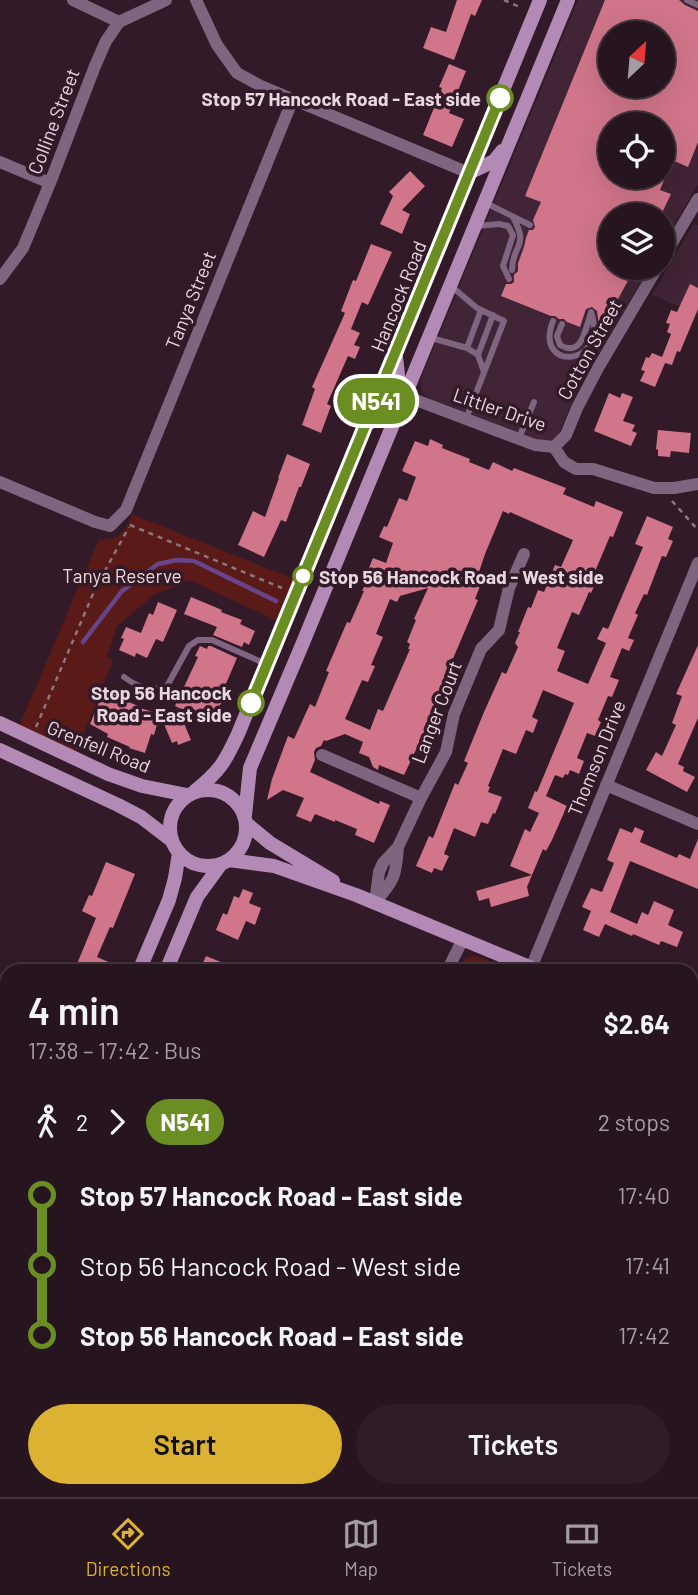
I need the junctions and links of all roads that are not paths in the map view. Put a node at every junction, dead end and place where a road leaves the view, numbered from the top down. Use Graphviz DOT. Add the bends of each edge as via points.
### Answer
graph roads {
  1 [pos="73,0"];
  2 [pos="166,0"];
  3 [pos="196,0"];
  4 [pos="568,0"];
  5 [pos="687,0"];
  6 [pos="698,5"];
  7 [pos="538,7"];
  8 [pos="119,22"];
  9 [pos="293,99"];
  10 [pos="510,140"];
  11 [pos="0,162"];
  12 [pos="469,173"];
  13 [pos="50,183"];
  14 [pos="698,199"];
  15 [pos="483,206"];
  16 [pos="513,217"];
  17 [pos="530,225"];
  18 [pos="474,226"];
  19 [pos="675,238"];
  20 [pos="512,270"];
  21 [pos="0,279"];
  22 [pos="509,279"];
  23 [pos="650,280"];
  24 [pos="450,285"];
  25 [pos="481,310"];
  26 [pos="493,316"];
  27 [pos="554,321"];
  28 [pos="562,324"];
  29 [pos="428,337"];
  30 [pos="467,348"];
  31 [pos="396,352"];
  32 [pos="478,355"];
  33 [pos="484,372"];
  34 [pos="405,396"];
  35 [pos="534,402"];
  36 [pos="466,419"];
  37 [pos="362,433"];
  38 [pos="519,438"];
  39 [pos="554,447"];
  40 [pos="0,482"];
  41 [pos="698,484"];
  42 [pos="524,554"];
  43 [pos="698,563"];
  44 [pos="685,593"];
  45 [pos="698,599"];
  46 [pos="267,664"];
  47 [pos="124,677"];
  48 [pos="0,723"];
  49 [pos="0,750"];
  50 [pos="322,755"];
  51 [pos="606,785"];
  52 [pos="191,793"];
  53 [pos="421,798"];
  54 [pos="246,820"];
  55 [pos="698,824"];
  56 [pos="175,846"];
  57 [pos="225,862"];
  58 [pos="356,895"];
  59 [pos="375,903"];
  60 [pos="463,939"];
  61 [pos="142,964"];
  62 [pos="169,964"];
  63 [pos="450,964"];
  64 [pos="521,964"];
  65 [pos="537,964"];
  1 -- 8 [label="street"];
  2 -- 8 [label="street"];
  3 -- 9 [label="street" via="217,46 237,73"];
  4 -- 10 [label="main road"];
  5 -- 6 [label="lane"];
  7 -- 12 [label="main road, Hancock Road"];
  8 -- 13 [label="street, Colline Street" via="94,66"];
  9 -- 12 [label="street"];
  9 -- 40 [label="street, Tanya Street" via="126,517 110,526 95,522"];
  10 -- 12 [label="main road" via="495,161"];
  10 -- 15 [label="main road"];
  11 -- 13 [label="street"];
  12 -- 15 [label="main road"];
  12 -- 31 [label="main road, Hancock Road"];
  13 -- 21 [label="street, Colline Street" via="23,248"];
  14 -- 19 [label="street"];
  15 -- 16 [label="lane"];
  15 -- 18 [label="main road"];
  16 -- 17 [label="lane"];
  16 -- 20 [label="lane" via="521,231 521,244"];
  18 -- 22 [label="lane" via="508,226 513,235 503,266"];
  18 -- 24 [label="main road"];
  23 -- 39 [label="street, Cotton Street" via="598,368 566,435"];
  24 -- 25 [label="lane"];
  24 -- 29 [label="main road"];
  25 -- 26 [label="lane"];
  25 -- 30 [label="lane"];
  26 -- 32 [label="lane"];
  26 -- 33 [label="lane" via="504,321"];
  27 -- 28 [label="lane" via="548,334 552,348 570,358 582,354 592,337 591,312 582,342 576,347 560,345 557,336"];
  29 -- 30 [label="lane"];
  29 -- 34 [label="main road"];
  30 -- 32 [label="lane"];
  31 -- 34 [label="main road"];
  31 -- 37 [label="main road, Hancock Road"];
  32 -- 33 [label="lane"];
  33 -- 36 [label="lane"];
  34 -- 36 [label="street, Littler Drive"];
  34 -- 37 [label="main road" via="385,405"];
  34 -- 54 [label="main road" via="250,768"];
  35 -- 38 [label="lane"];
  36 -- 38 [label="street, Littler Drive"];
  37 -- 46 [label="main road, Hancock Road"];
  38 -- 39 [label="street, Littler Drive"];
  39 -- 41 [label="street, Littler Drive" via="564,462 576,469 593,469 654,488"];
  42 -- 53 [label="street, Langer Court" via="499,630 481,649 454,714 446,752"];
  43 -- 44 [label="street, Thomson Drive"];
  44 -- 45 [label="street"];
  44 -- 51 [label="street, Thomson Drive"];
  46 -- 47 [label="lane" via="212,640 198,640 189,646 167,685 143,688"];
  46 -- 52 [label="main road, Hancock Road" via="227,758 212,778"];
  48 -- 52 [label="main road, Grenfell Road" via="127,782"];
  49 -- 56 [label="main road" via="141,817"];
  50 -- 53 [label="street"];
  51 -- 55 [label="street"];
  51 -- 65 [label="street, Thomson Drive"];
  52 -- 54 [label="main road" via="210,789 225,793 237,802"];
  52 -- 56 [label="main road" via="171,815 169,828"];
  53 -- 59 [label="street, Langer Court" via="398,847 379,872"];
  54 -- 57 [label="main road" via="243,845"];
  54 -- 58 [label="main road" via="270,843"];
  56 -- 57 [label="main road" via="198,865"];
  56 -- 61 [label="main road" via="175,878 169,900"];
  57 -- 58 [label="main road" via="274,866"];
  57 -- 62 [label="main road" via="197,897"];
  58 -- 59 [label="main road"];
  59 -- 60 [label="main road"];
  60 -- 63 [label="street"];
  60 -- 64 [label="main road"];
}
